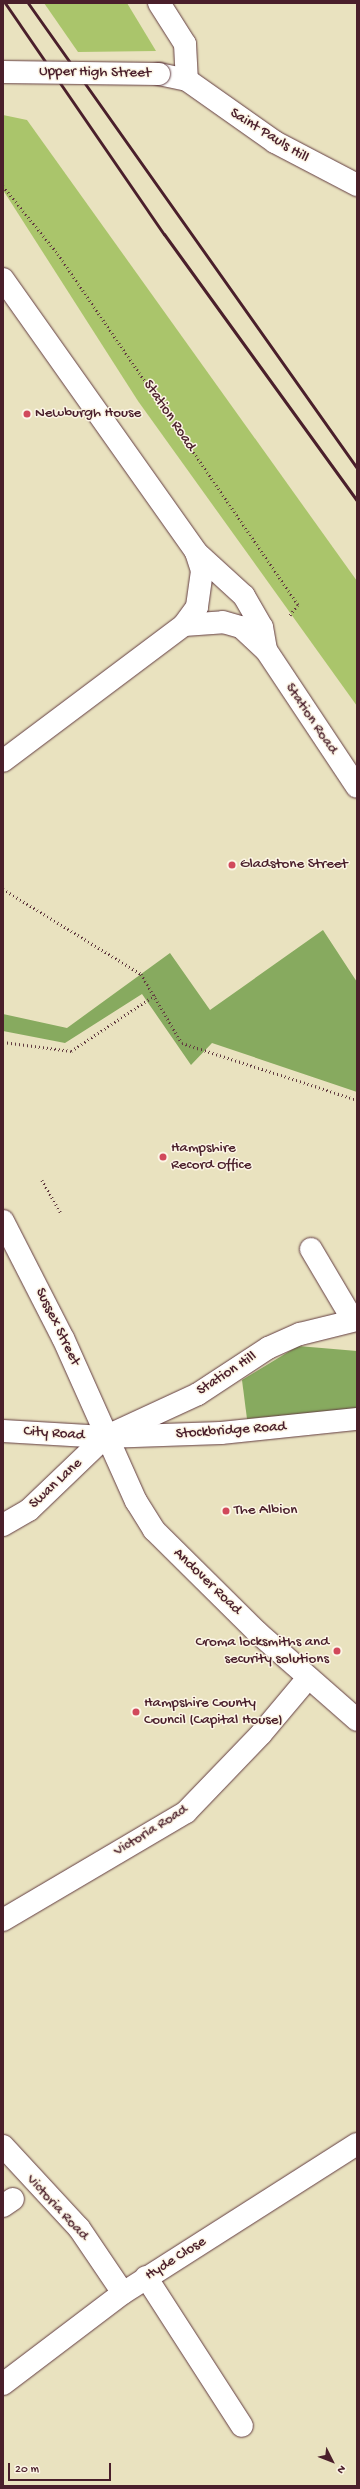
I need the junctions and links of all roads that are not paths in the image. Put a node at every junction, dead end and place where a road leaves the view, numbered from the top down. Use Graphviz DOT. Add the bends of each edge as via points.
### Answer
graph roads {
  1 [pos="160,3"];
  2 [pos="3,72"];
  3 [pos="187,80"];
  4 [pos="357,185"];
  5 [pos="3,279"];
  6 [pos="3,299"];
  7 [pos="26,315"];
  8 [pos="196,552"];
  9 [pos="184,625"];
  10 [pos="266,650"];
  11 [pos="3,761"];
  12 [pos="357,787"];
  13 [pos="3,1221"];
  14 [pos="311,1249"];
  15 [pos="356,1318"];
  16 [pos="357,1419"];
  17 [pos="3,1431"];
  18 [pos="105,1437"];
  19 [pos="3,1525"];
  20 [pos="308,1678"];
  21 [pos="357,1720"];
  22 [pos="3,1920"];
  23 [pos="357,2144"];
  24 [pos="3,2146"];
  25 [pos="146,2278"];
  26 [pos="123,2293"];
  27 [pos="3,2384"];
  28 [pos="242,2426"];
  1 -- 3 [label="main road" via="185,44"];
  2 -- 3 [label="main road, Upper High Street, bridge" via="159,74"];
  3 -- 4 [label="main road, Saint Pauls Hill" via="274,142"];
  5 -- 7 [label="main road, Station Road"];
  6 -- 7 [label="main road"];
  7 -- 8 [label="main road, Station Road"];
  8 -- 9 [label="main road" via="202,571 202,588 197,607"];
  8 -- 10 [label="main road, Station Road" via="244,596 262,627"];
  9 -- 10 [label="main road, Station Road" via="223,622 241,627"];
  9 -- 11 [label="main road"];
  10 -- 12 [label="main road, Station Road"];
  13 -- 18 [label="main road, Sussex Street" via="73,1358"];
  14 -- 15 [label="main road"];
  15 -- 18 [label="main road, Station Hill" via="268,1348 198,1394"];
  16 -- 18 [label="main road, Stockbridge Road" via="220,1433"];
  17 -- 18 [label="main road, City Road"];
  18 -- 19 [label="main road, Swan Lane" via="29,1510"];
  18 -- 20 [label="main road, Andover Road" via="154,1530"];
  20 -- 21 [label="main road, Andover Road"];
  20 -- 22 [label="main road, Victoria Road" via="261,1734 186,1812"];
  23 -- 25 [label="main road, Hyde Close"];
  24 -- 26 [label="main road, Victoria Road" via="79,2228"];
  25 -- 26 [label="main road, Hyde Close"];
  25 -- 28 [label="main road"];
  26 -- 27 [label="main road, Hyde Close"];
}
